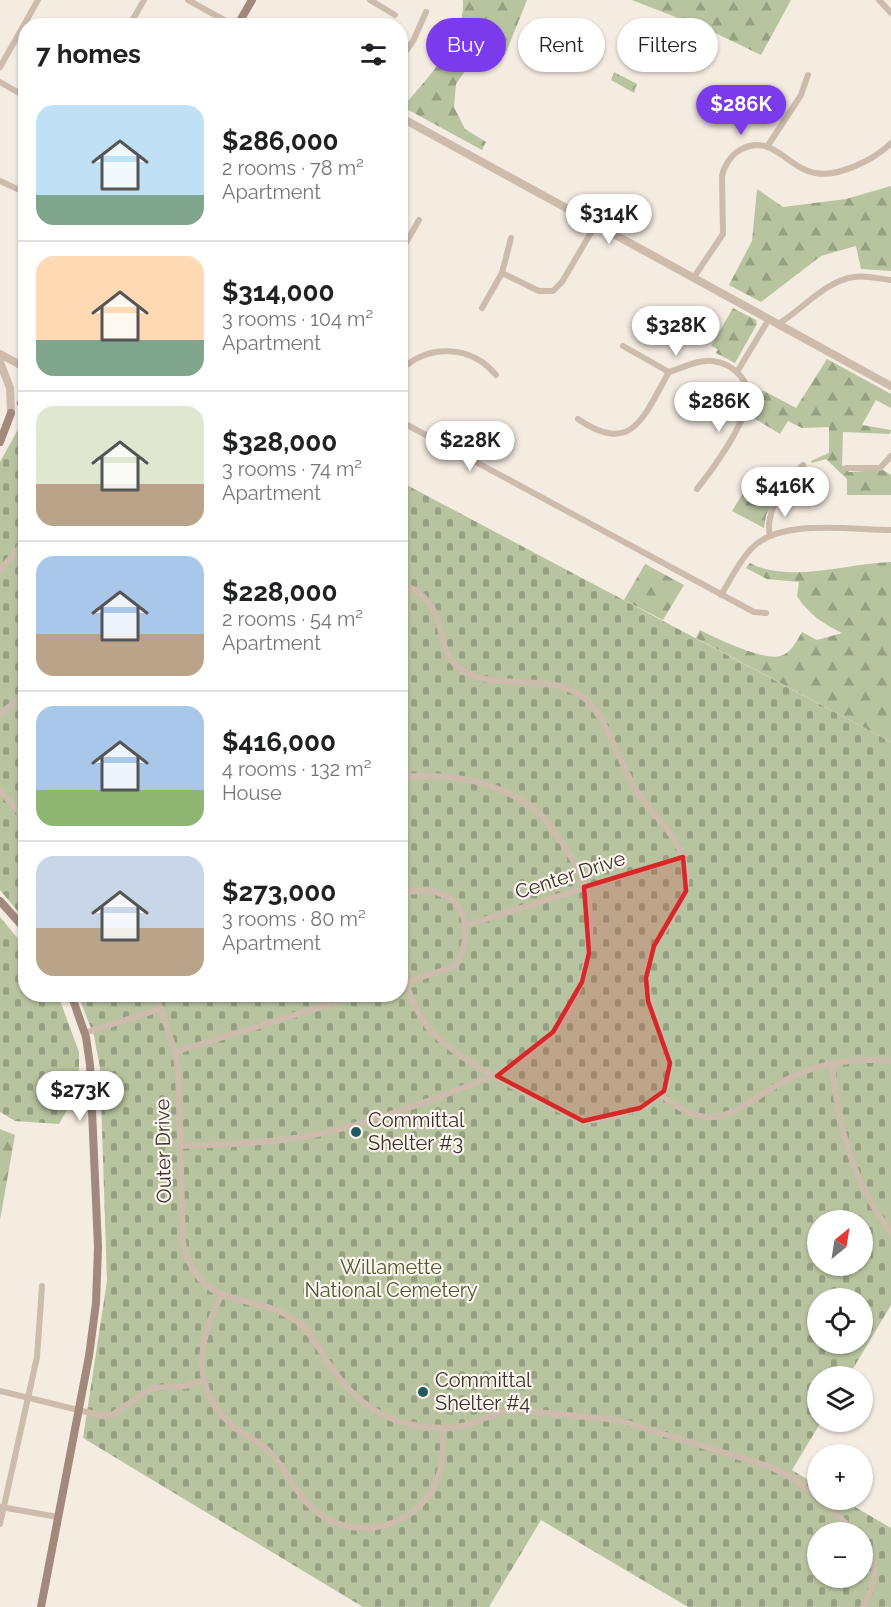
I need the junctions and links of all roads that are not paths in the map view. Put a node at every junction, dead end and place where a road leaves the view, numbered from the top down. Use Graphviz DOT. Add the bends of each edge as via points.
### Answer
graph roads {
  1 [pos="38,0"];
  2 [pos="144,0"];
  3 [pos="188,0"];
  4 [pos="252,0"];
  5 [pos="370,0"];
  6 [pos="879,0"];
  7 [pos="426,12"];
  8 [pos="891,12"];
  9 [pos="395,15"];
  10 [pos="28,18"];
  11 [pos="134,18"];
  12 [pos="221,18"];
  13 [pos="241,18"];
  14 [pos="18,35"];
  15 [pos="408,48"];
  16 [pos="0,67"];
  17 [pos="808,75"];
  18 [pos="0,82"];
  19 [pos="18,92"];
  20 [pos="408,121"];
  21 [pos="891,143"];
  22 [pos="767,147"];
  23 [pos="0,181"];
  24 [pos="18,189"];
  25 [pos="419,220"];
  26 [pos="596,224"];
  27 [pos="511,238"];
  28 [pos="408,239"];
  29 [pos="502,273"];
  30 [pos="694,277"];
  31 [pos="891,280"];
  32 [pos="482,308"];
  33 [pos="769,319"];
  34 [pos="778,324"];
  35 [pos="623,346"];
  36 [pos="0,354"];
  37 [pos="0,362"];
  38 [pos="18,364"];
  39 [pos="408,365"];
  40 [pos="669,372"];
  41 [pos="737,372"];
  42 [pos="496,375"];
  43 [pos="891,386"];
  44 [pos="18,406"];
  45 [pos="11,412"];
  46 [pos="578,419"];
  47 [pos="408,425"];
  48 [pos="0,442"];
  49 [pos="891,456"];
  50 [pos="804,465"];
  51 [pos="846,468"];
  52 [pos="697,489"];
  53 [pos="891,530"];
  54 [pos="770,535"];
  55 [pos="18,549"];
  56 [pos="0,570"];
  57 [pos="408,587"];
  58 [pos="721,595"];
  59 [pos="766,613"];
  60 [pos="18,699"];
  61 [pos="0,714"];
  62 [pos="408,776"];
  63 [pos="0,791"];
  64 [pos="18,810"];
  65 [pos="682,857"];
  66 [pos="584,887"];
  67 [pos="408,892"];
  68 [pos="0,901"];
  69 [pos="18,921"];
  70 [pos="467,925"];
  71 [pos="408,981"];
  72 [pos="408,992"];
  73 [pos="74,1002"];
  74 [pos="158,1002"];
  75 [pos="336,1002"];
  76 [pos="160,1009"];
  77 [pos="84,1032"];
  78 [pos="175,1052"];
  79 [pos="891,1061"];
  80 [pos="832,1063"];
  81 [pos="497,1076"];
  82 [pos="660,1094"];
  83 [pos="178,1146"];
  84 [pos="891,1233"];
  85 [pos="42,1286"];
  86 [pos="222,1296"];
  87 [pos="204,1380"];
  88 [pos="0,1391"];
  89 [pos="29,1398"];
  90 [pos="79,1408"];
  91 [pos="443,1428"];
  92 [pos="807,1490"];
  93 [pos="2,1507"];
  94 [pos="831,1510"];
  95 [pos="58,1517"];
  96 [pos="844,1522"];
  97 [pos="0,1524"];
  98 [pos="873,1556"];
  99 [pos="873,1588"];
  100 [pos="873,1588"];
  101 [pos="41,1607"];
  102 [pos="863,1607"];
  1 -- 10 [label="street"];
  2 -- 11 [label="street"];
  3 -- 12 [label="street"];
  4 -- 13 [label="main road"];
  5 -- 9 [label="street"];
  6 -- 8 [label="street"];
  7 -- 15 [label="street"];
  14 -- 16 [label="street"];
  17 -- 22 [label="street" via="801,95"];
  18 -- 19 [label="street"];
  20 -- 26 [label="street"];
  21 -- 22 [label="street" via="840,171 822,174 807,171"];
  22 -- 30 [label="street" via="743,149 725,167 723,234"];
  23 -- 24 [label="street"];
  25 -- 28 [label="street"];
  26 -- 29 [label="street" via="554,291 539,291"];
  26 -- 30 [label="street"];
  27 -- 29 [label="street"];
  29 -- 32 [label="street"];
  30 -- 33 [label="street"];
  31 -- 34 [label="street" via="848,278"];
  33 -- 34 [label="street"];
  33 -- 41 [label="street"];
  34 -- 43 [label="street"];
  35 -- 40 [label="street"];
  36 -- 38 [label="street"];
  37 -- 45 [label="street" via="10,388"];
  39 -- 42 [label="street" via="417,358 452,350 480,360"];
  40 -- 41 [label="street" via="714,361"];
  40 -- 46 [label="street" via="644,416 629,430 603,434"];
  41 -- 52 [label="street" via="748,387 748,405"];
  44 -- 45 [label="street"];
  45 -- 48 [label="main road"];
  47 -- 58 [label="street"];
  49 -- 51 [label="street" via="880,468"];
  50 -- 54 [label="street" via="770,515"];
  53 -- 54 [label="street" via="795,529"];
  54 -- 58 [label="street" via="753,546"];
  55 -- 56 [label="street"];
  57 -- 65 [label="street" via="419,592 434,609 446,649 462,671 562,687 587,700 639,794 672,834"];
  58 -- 59 [label="street" via="754,612"];
  60 -- 61 [label="street"];
  62 -- 66 [label="street" via="462,777 500,789 531,806 552,826 582,876"];
  63 -- 64 [label="street"];
  65 -- 66 [label="street, Center Drive"];
  65 -- 82 [label="street" via="686,891 679,909 654,946 646,978 648,1001 670,1063"];
  66 -- 70 [label="street, Center Drive"];
  66 -- 81 [label="street" via="590,917 589,953 582,982 553,1032"];
  67 -- 70 [label="street" via="444,894 461,909"];
  68 -- 69 [label="main road"];
  70 -- 71 [label="street" via="464,950 456,966"];
  72 -- 81 [label="street" via="427,1026 460,1056"];
  73 -- 77 [label="main road"];
  74 -- 76 [label="street, Outer Drive"];
  75 -- 78 [label="street"];
  76 -- 77 [label="street"];
  76 -- 78 [label="street, Outer Drive"];
  77 -- 90 [label="main road" via="91,1083 98,1247 93,1327"];
  78 -- 83 [label="street, Outer Drive"];
  79 -- 80 [label="street"];
  80 -- 82 [label="street" via="786,1079 728,1114 691,1114"];
  80 -- 84 [label="street" via="837,1112 847,1149 867,1195"];
  81 -- 82 [label="street" via="583,1121 640,1108"];
  81 -- 83 [label="street" via="319,1134 239,1145"];
  83 -- 86 [label="street, Outer Drive" via="185,1254 202,1281"];
  85 -- 89 [label="street" via="38,1349"];
  86 -- 87 [label="street" via="205,1332"];
  86 -- 91 [label="street" via="276,1310 296,1320 310,1334 339,1380 377,1412 409,1424"];
  87 -- 90 [label="street" via="144,1390 112,1415"];
  87 -- 91 [label="street" via="222,1414 237,1430 267,1449 309,1505 328,1520 352,1527 393,1524 420,1506 441,1469"];
  88 -- 89 [label="street"];
  89 -- 90 [label="street"];
  89 -- 93 [label="street"];
  90 -- 95 [label="main road"];
  91 -- 92 [label="street" via="471,1424 507,1411 618,1420 771,1467"];
  93 -- 95 [label="street"];
  93 -- 97 [label="street"];
  94 -- 96 [label="street"];
  95 -- 101 [label="main road"];
  98 -- 99 [label="street"];
  100 -- 102 [label="street"];
}
